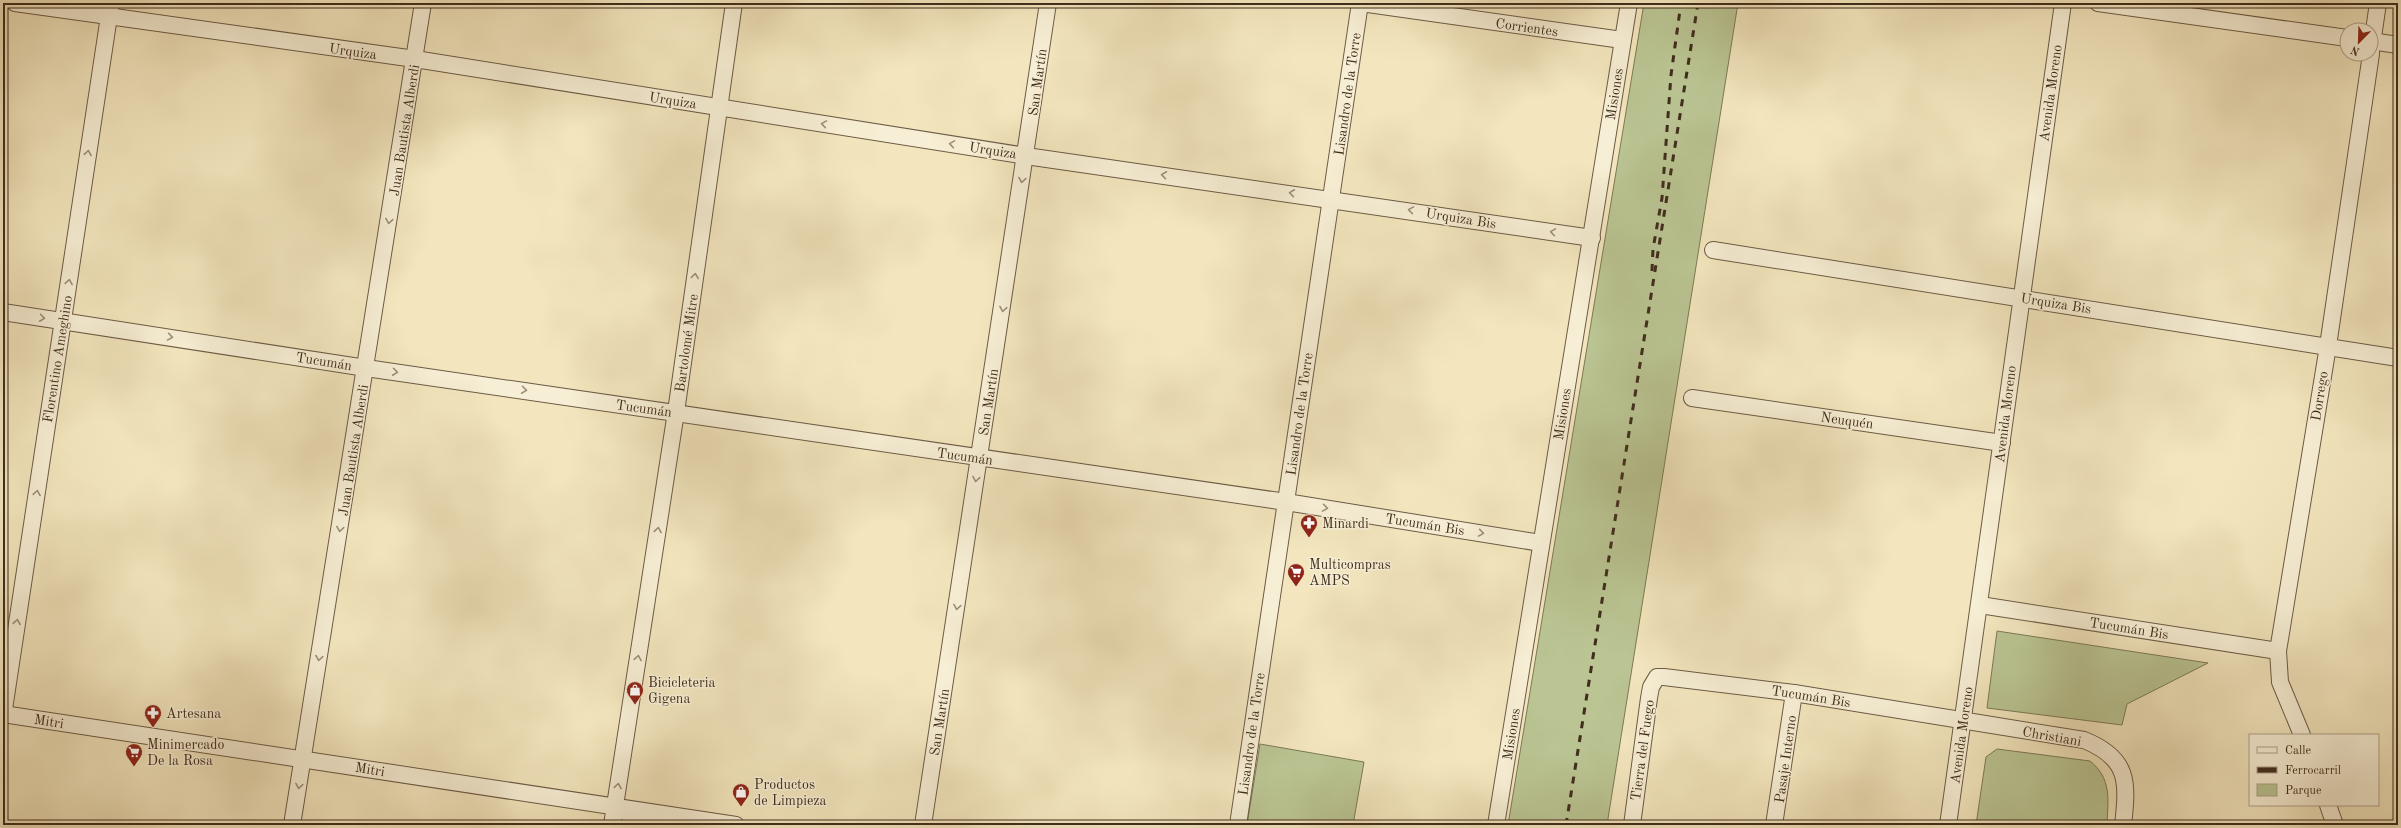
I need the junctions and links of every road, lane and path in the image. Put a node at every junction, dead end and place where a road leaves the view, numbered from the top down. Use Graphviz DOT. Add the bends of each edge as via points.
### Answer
graph roads {
  1 [pos="15,3"];
  2 [pos="423,3"];
  3 [pos="734,3"];
  4 [pos="1048,3"];
  5 [pos="1360,3"];
  6 [pos="1629,3"];
  7 [pos="2063,3"];
  8 [pos="2098,3"];
  9 [pos="2378,3"];
  10 [pos="110,10"];
  11 [pos="2375,22"];
  12 [pos="2339,37"];
  13 [pos="1622,40"];
  14 [pos="2398,45"];
  15 [pos="2379,46"];
  16 [pos="415,59"];
  17 [pos="2369,62"];
  18 [pos="718,107"];
  19 [pos="1026,156"];
  20 [pos="1331,198"];
  21 [pos="1592,238"];
  22 [pos="1713,250"];
  23 [pos="2020,297"];
  24 [pos="3,312"];
  25 [pos="63,321"];
  26 [pos="2328,346"];
  27 [pos="2398,358"];
  28 [pos="366,368"];
  29 [pos="1692,398"];
  30 [pos="676,412"];
  31 [pos="2002,443"];
  32 [pos="980,458"];
  33 [pos="1286,502"];
  34 [pos="1541,542"];
  35 [pos="1980,605"];
  36 [pos="2278,651"];
  37 [pos="1657,677"];
  38 [pos="1794,693"];
  39 [pos="3,714"];
  40 [pos="1963,721"];
  41 [pos="2302,734"];
  42 [pos="303,759"];
  43 [pos="2328,806"];
  44 [pos="615,807"];
  45 [pos="292,825"];
  46 [pos="612,825"];
  47 [pos="648,825"];
  48 [pos="736,825"];
  49 [pos="923,825"];
  50 [pos="1238,825"];
  51 [pos="1496,825"];
  52 [pos="1632,825"];
  53 [pos="1774,825"];
  54 [pos="1948,825"];
  55 [pos="2123,825"];
  56 [pos="2335,825"];
  1 -- 10 [label="street, Urquiza"];
  2 -- 16 [label="street, Juan Bautista Alberdi"];
  3 -- 18 [label="street, Bartolomé Mitre"];
  4 -- 19 [label="street, San Martín"];
  5 -- 13 [label="street, Corrientes"];
  5 -- 20 [label="street, Lisandro de la Torre"];
  6 -- 13 [label="street, Misiones"];
  7 -- 23 [label="street, Avenida Moreno"];
  8 -- 12 [label="street"];
  9 -- 11 [label="street, Dorrego"];
  10 -- 16 [label="street, Urquiza"];
  25 -- 10 [label="street, Florentino Ameghino, one-way"];
  13 -- 21 [label="street, Misiones"];
  14 -- 15 [label="street"];
  16 -- 18 [label="street, Urquiza"];
  16 -- 28 [label="street, Juan Bautista Alberdi, one-way"];
  17 -- 26 [label="street, Dorrego"];
  19 -- 18 [label="street, Urquiza, one-way"];
  30 -- 18 [label="street, Bartolomé Mitre, one-way"];
  20 -- 19 [label="street, Urquiza, one-way"];
  19 -- 32 [label="street, San Martín, one-way"];
  21 -- 20 [label="street, Urquiza Bis, one-way"];
  20 -- 33 [label="street, Lisandro de la Torre"];
  21 -- 34 [label="street, Misiones"];
  22 -- 23 [label="street, Urquiza Bis"];
  23 -- 26 [label="street, Urquiza Bis"];
  23 -- 31 [label="street, Avenida Moreno"];
  24 -- 25 [label="street, Tucumán, one-way"];
  25 -- 28 [label="street, Tucumán, one-way"];
  39 -- 25 [label="street, Florentino Ameghino, one-way"];
  26 -- 27 [label="street, Urquiza Bis"];
  26 -- 36 [label="street, Dorrego"];
  28 -- 30 [label="street, Tucumán, one-way"];
  28 -- 42 [label="street, Juan Bautista Alberdi, one-way"];
  29 -- 31 [label="street, Neuquén"];
  30 -- 32 [label="street, Tucumán"];
  44 -- 30 [label="street, Bartolomé Mitre, one-way"];
  31 -- 35 [label="street, Avenida Moreno"];
  32 -- 33 [label="street, Tucumán"];
  32 -- 49 [label="street, San Martín, one-way"];
  33 -- 34 [label="street, Tucumán Bis, one-way"];
  33 -- 50 [label="street, Lisandro de la Torre"];
  34 -- 51 [label="street, Misiones"];
  35 -- 36 [label="street, Tucumán Bis"];
  35 -- 40 [label="street, Avenida Moreno"];
  36 -- 41 [label="street, Dorrego" via="2280,682"];
  37 -- 38 [label="street, Tucumán Bis"];
  37 -- 52 [label="street, Tierra del Fuego" via="1648,698"];
  38 -- 40 [label="street, Tucumán Bis"];
  38 -- 53 [label="street, Pasaje Interno"];
  39 -- 42 [label="street, Mitri"];
  40 -- 54 [label="street, Avenida Moreno"];
  40 -- 55 [label="street, Christiani" via="2084,740 2109,754 2119,764 2124,778 2127,795"];
  42 -- 44 [label="street, Mitri"];
  42 -- 45 [label="street, Juan Bautista Alberdi, one-way"];
  43 -- 56 [label="street"];
  44 -- 46 [label="street, Bartolomé Mitre"];
  44 -- 47 [label="street"];
  44 -- 48 [label="street, Mitri"];
}
